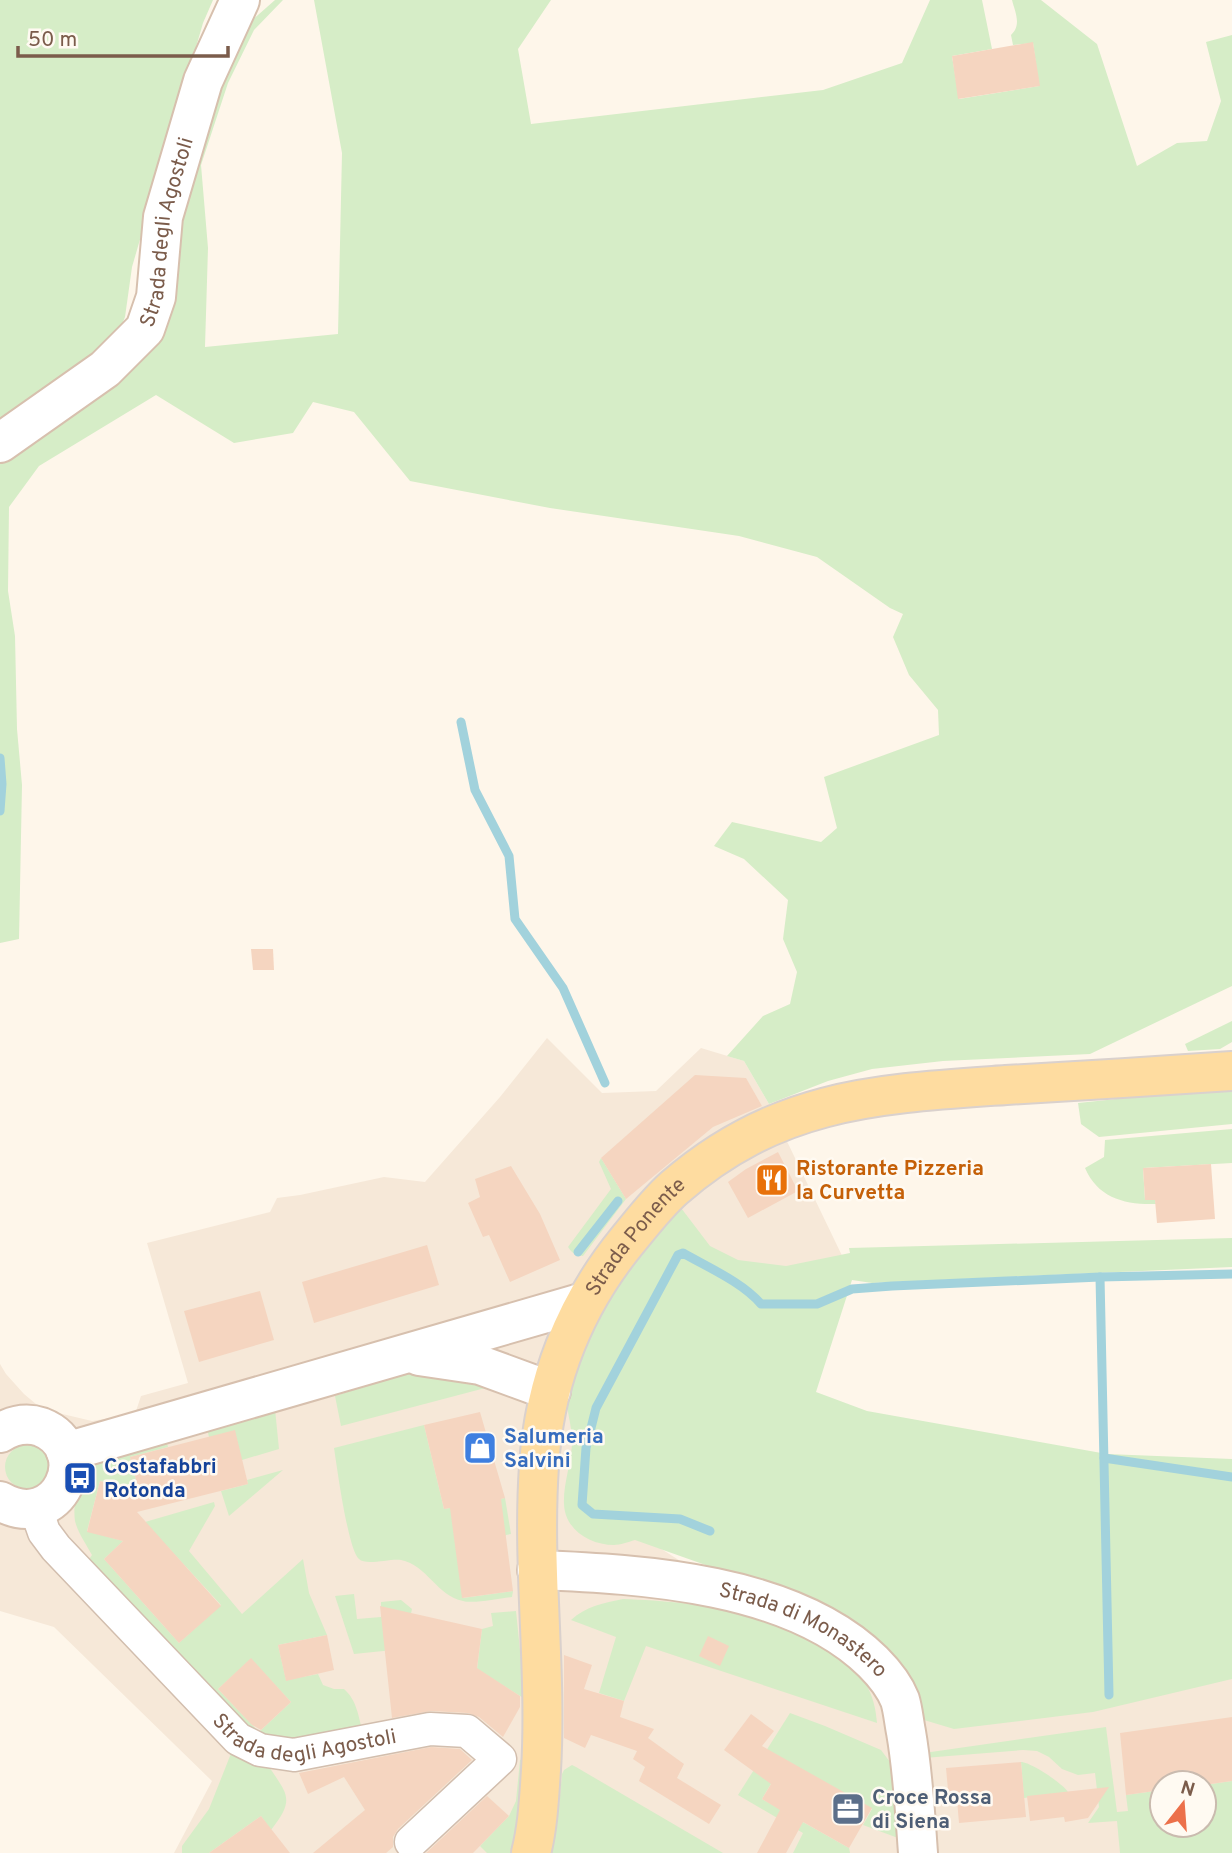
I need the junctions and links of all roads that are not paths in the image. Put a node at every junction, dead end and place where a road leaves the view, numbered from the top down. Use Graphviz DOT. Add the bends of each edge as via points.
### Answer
graph roads {
  1 [pos="240,0"];
  2 [pos="0,443"];
  3 [pos="1232,1071"];
  4 [pos="584,1303"];
  5 [pos="403,1356"];
  6 [pos="551,1391"];
  7 [pos="8,1419"];
  8 [pos="66,1452"];
  9 [pos="18,1505"];
  10 [pos="537,1570"];
  11 [pos="411,1842"];
  12 [pos="531,1853"];
  13 [pos="918,1853"];
  1 -- 2 [label="street, Strada degli Agostoli" via="203,81 163,218 156,297 145,329 105,369"];
  3 -- 4 [label="main road, Strada Ponente" via="900,1093 796,1115 724,1151 674,1189 608,1264"];
  4 -- 5 [label="street"];
  4 -- 6 [label="main road, Strada Ponente"];
  5 -- 6 [label="street" via="480,1365"];
  5 -- 8 [label="street"];
  6 -- 10 [label="main road, Strada Ponente" via="539,1465"];
  7 -- 8 [label="street" via="54,1434"];
  8 -- 9 [label="street, Strada degli Agostoli" via="68,1474 60,1494 49,1503"];
  9 -- 11 [label="street, Strada degli Agostoli" via="238,1739 260,1750 294,1755 430,1730 467,1731 500,1759"];
  10 -- 12 [label="main road, Strada Ponente" via="543,1737"];
  10 -- 13 [label="street, Strada di Monastero" via="647,1577 717,1588 825,1625 860,1649 885,1674 900,1701 914,1784"];
}
